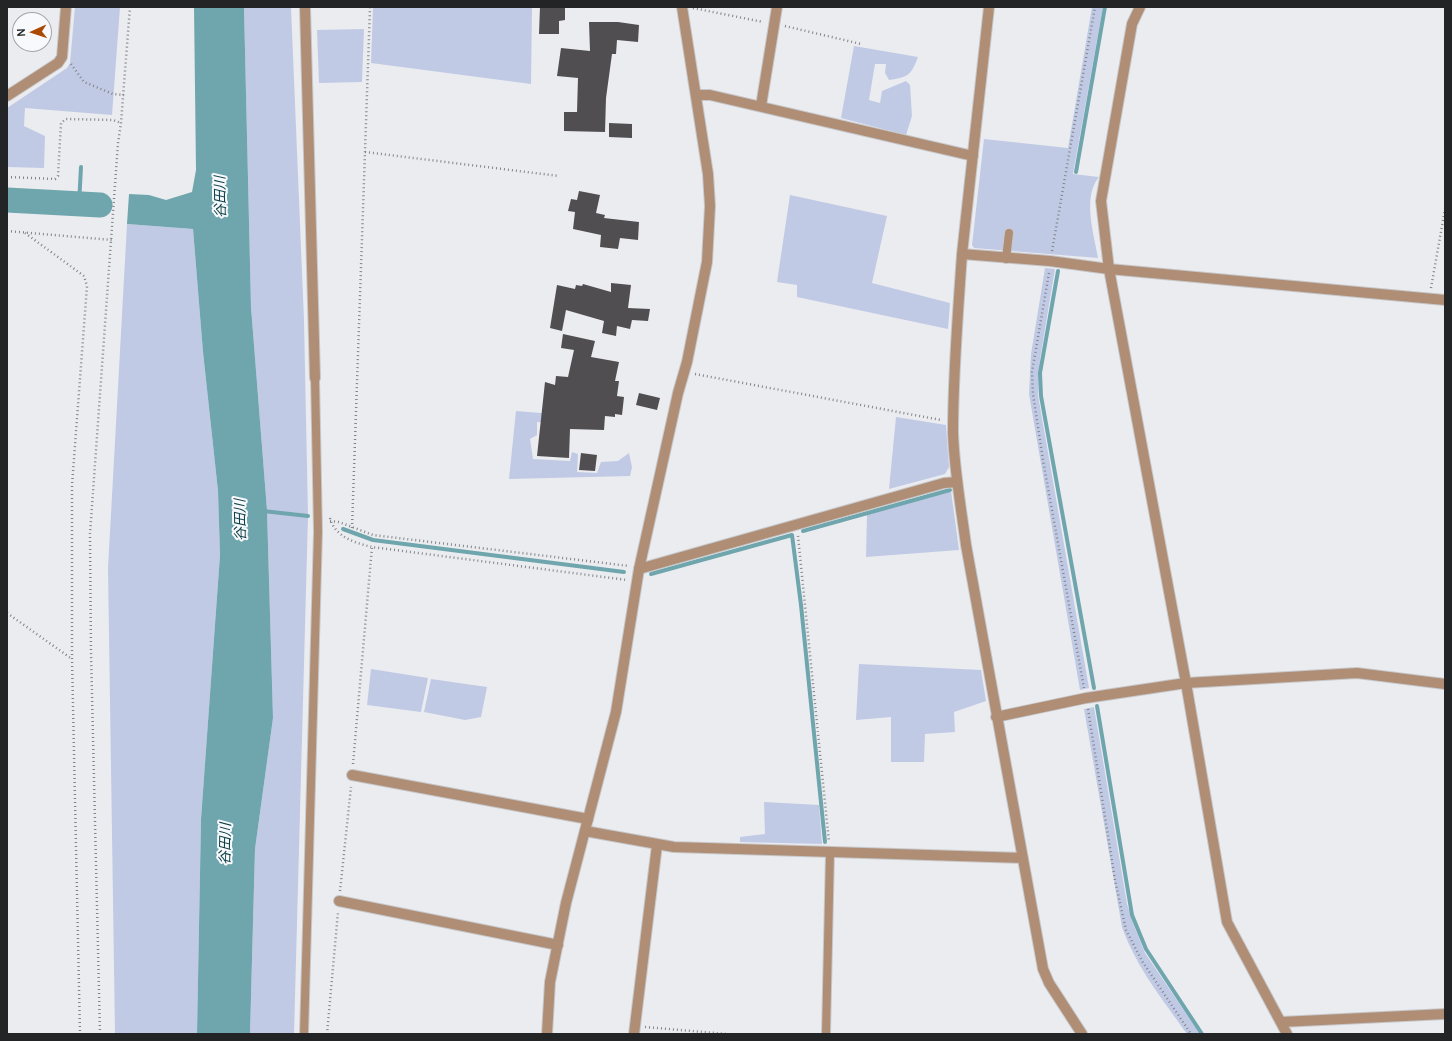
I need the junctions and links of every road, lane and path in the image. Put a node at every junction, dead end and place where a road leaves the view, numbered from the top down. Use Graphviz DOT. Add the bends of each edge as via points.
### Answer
graph roads {
  1 [pos="66,7"];
  2 [pos="130,7"];
  3 [pos="305,7"];
  4 [pos="370,7"];
  5 [pos="682,7"];
  6 [pos="777,7"];
  7 [pos="989,7"];
  8 [pos="1095,7"];
  9 [pos="1140,7"];
  10 [pos="62,57"];
  11 [pos="124,95"];
  12 [pos="697,95"];
  13 [pos="7,96"];
  14 [pos="761,106"];
  15 [pos="121,122"];
  16 [pos="365,152"];
  17 [pos="973,156"];
  18 [pos="559,176"];
  19 [pos="7,177"];
  20 [pos="1445,209"];
  21 [pos="7,231"];
  22 [pos="25,233"];
  23 [pos="1009,233"];
  24 [pos="112,240"];
  25 [pos="1052,252"];
  26 [pos="962,254"];
  27 [pos="1006,259"];
  28 [pos="1049,268"];
  29 [pos="1109,269"];
  30 [pos="1429,299"];
  31 [pos="1445,300"];
  32 [pos="684,372"];
  33 [pos="315,378"];
  34 [pos="954,423"];
  35 [pos="957,482"];
  36 [pos="328,515"];
  37 [pos="330,521"];
  38 [pos="795,526"];
  39 [pos="352,528"];
  40 [pos="372,547"];
  41 [pos="634,568"];
  42 [pos="627,580"];
  43 [pos="7,613"];
  44 [pos="72,659"];
  45 [pos="1186,683"];
  46 [pos="1445,684"];
  47 [pos="1084,689"];
  48 [pos="1088,708"];
  49 [pos="996,717"];
  50 [pos="352,775"];
  51 [pos="588,819"];
  52 [pos="585,831"];
  53 [pos="656,845"];
  54 [pos="830,852"];
  55 [pos="1023,858"];
  56 [pos="339,901"];
  57 [pos="558,945"];
  58 [pos="1445,1014"];
  59 [pos="1281,1022"];
  60 [pos="634,1030"];
  61 [pos="80,1034"];
  62 [pos="100,1034"];
  63 [pos="304,1034"];
  64 [pos="327,1034"];
  65 [pos="547,1034"];
  66 [pos="726,1034"];
  67 [pos="826,1034"];
  68 [pos="1082,1034"];
  69 [pos="1191,1034"];
  70 [pos="1287,1034"];
  1 -- 10 [label="street"];
  2 -- 11 [label="path"];
  3 -- 33 [label="street"];
  4 -- 16 [label="path"];
  5 -- 12 [label="street"];
  6 -- 14 [label="street"];
  7 -- 17 [label="street"];
  8 -- 25 [label="path"];
  9 -- 29 [label="street" via="1132,24 1101,201"];
  10 -- 11 [label="path" via="70,63 84,82 114,94"];
  10 -- 13 [label="street" via="58,63"];
  11 -- 15 [label="path"];
  12 -- 14 [label="street" via="710,95"];
  12 -- 32 [label="street" via="708,174 709,240 701,294"];
  14 -- 17 [label="street"];
  15 -- 19 [label="path" via="66,119 61,123 58,176 55,179"];
  15 -- 24 [label="path"];
  16 -- 18 [label="path"];
  16 -- 39 [label="path"];
  17 -- 26 [label="street"];
  20 -- 30 [label="path"];
  21 -- 22 [label="path"];
  22 -- 24 [label="path"];
  22 -- 44 [label="path" via="84,276 87,286 72,485"];
  23 -- 27 [label="lane"];
  24 -- 62 [label="path" via="90,534"];
  26 -- 27 [label="street"];
  26 -- 34 [label="street"];
  27 -- 29 [label="street" via="1050,261"];
  28 -- 47 [label="path" via="1032,372 1033,394"];
  29 -- 30 [label="street"];
  29 -- 45 [label="street"];
  30 -- 31 [label="street"];
  32 -- 34 [label="path"];
  32 -- 41 [label="street"];
  33 -- 63 [label="lane" via="318,532"];
  34 -- 35 [label="street"];
  35 -- 38 [label="street" via="944,483"];
  35 -- 49 [label="street"];
  36 -- 37 [label="path"];
  37 -- 39 [label="path"];
  37 -- 40 [label="path" via="332,527 341,535"];
  38 -- 41 [label="street"];
  38 -- 54 [label="path"];
  39 -- 41 [label="path" via="373,535"];
  40 -- 42 [label="path"];
  40 -- 50 [label="path"];
  41 -- 51 [label="street" via="616,712"];
  43 -- 44 [label="path"];
  44 -- 61 [label="path"];
  45 -- 46 [label="street" via="1357,673"];
  45 -- 49 [label="street" via="1086,698"];
  45 -- 59 [label="street" via="1227,922"];
  48 -- 69 [label="path" via="1115,880 1126,930 1142,961"];
  49 -- 55 [label="street"];
  50 -- 51 [label="street"];
  50 -- 56 [label="path"];
  51 -- 52 [label="street"];
  52 -- 53 [label="street"];
  52 -- 57 [label="street"];
  53 -- 54 [label="street"];
  53 -- 60 [label="street"];
  54 -- 55 [label="street"];
  54 -- 67 [label="lane"];
  55 -- 68 [label="street" via="1049,984"];
  56 -- 57 [label="street"];
  56 -- 64 [label="path"];
  57 -- 65 [label="street" via="550,982"];
  58 -- 59 [label="street"];
  59 -- 70 [label="street"];
  60 -- 66 [label="path"];
}
